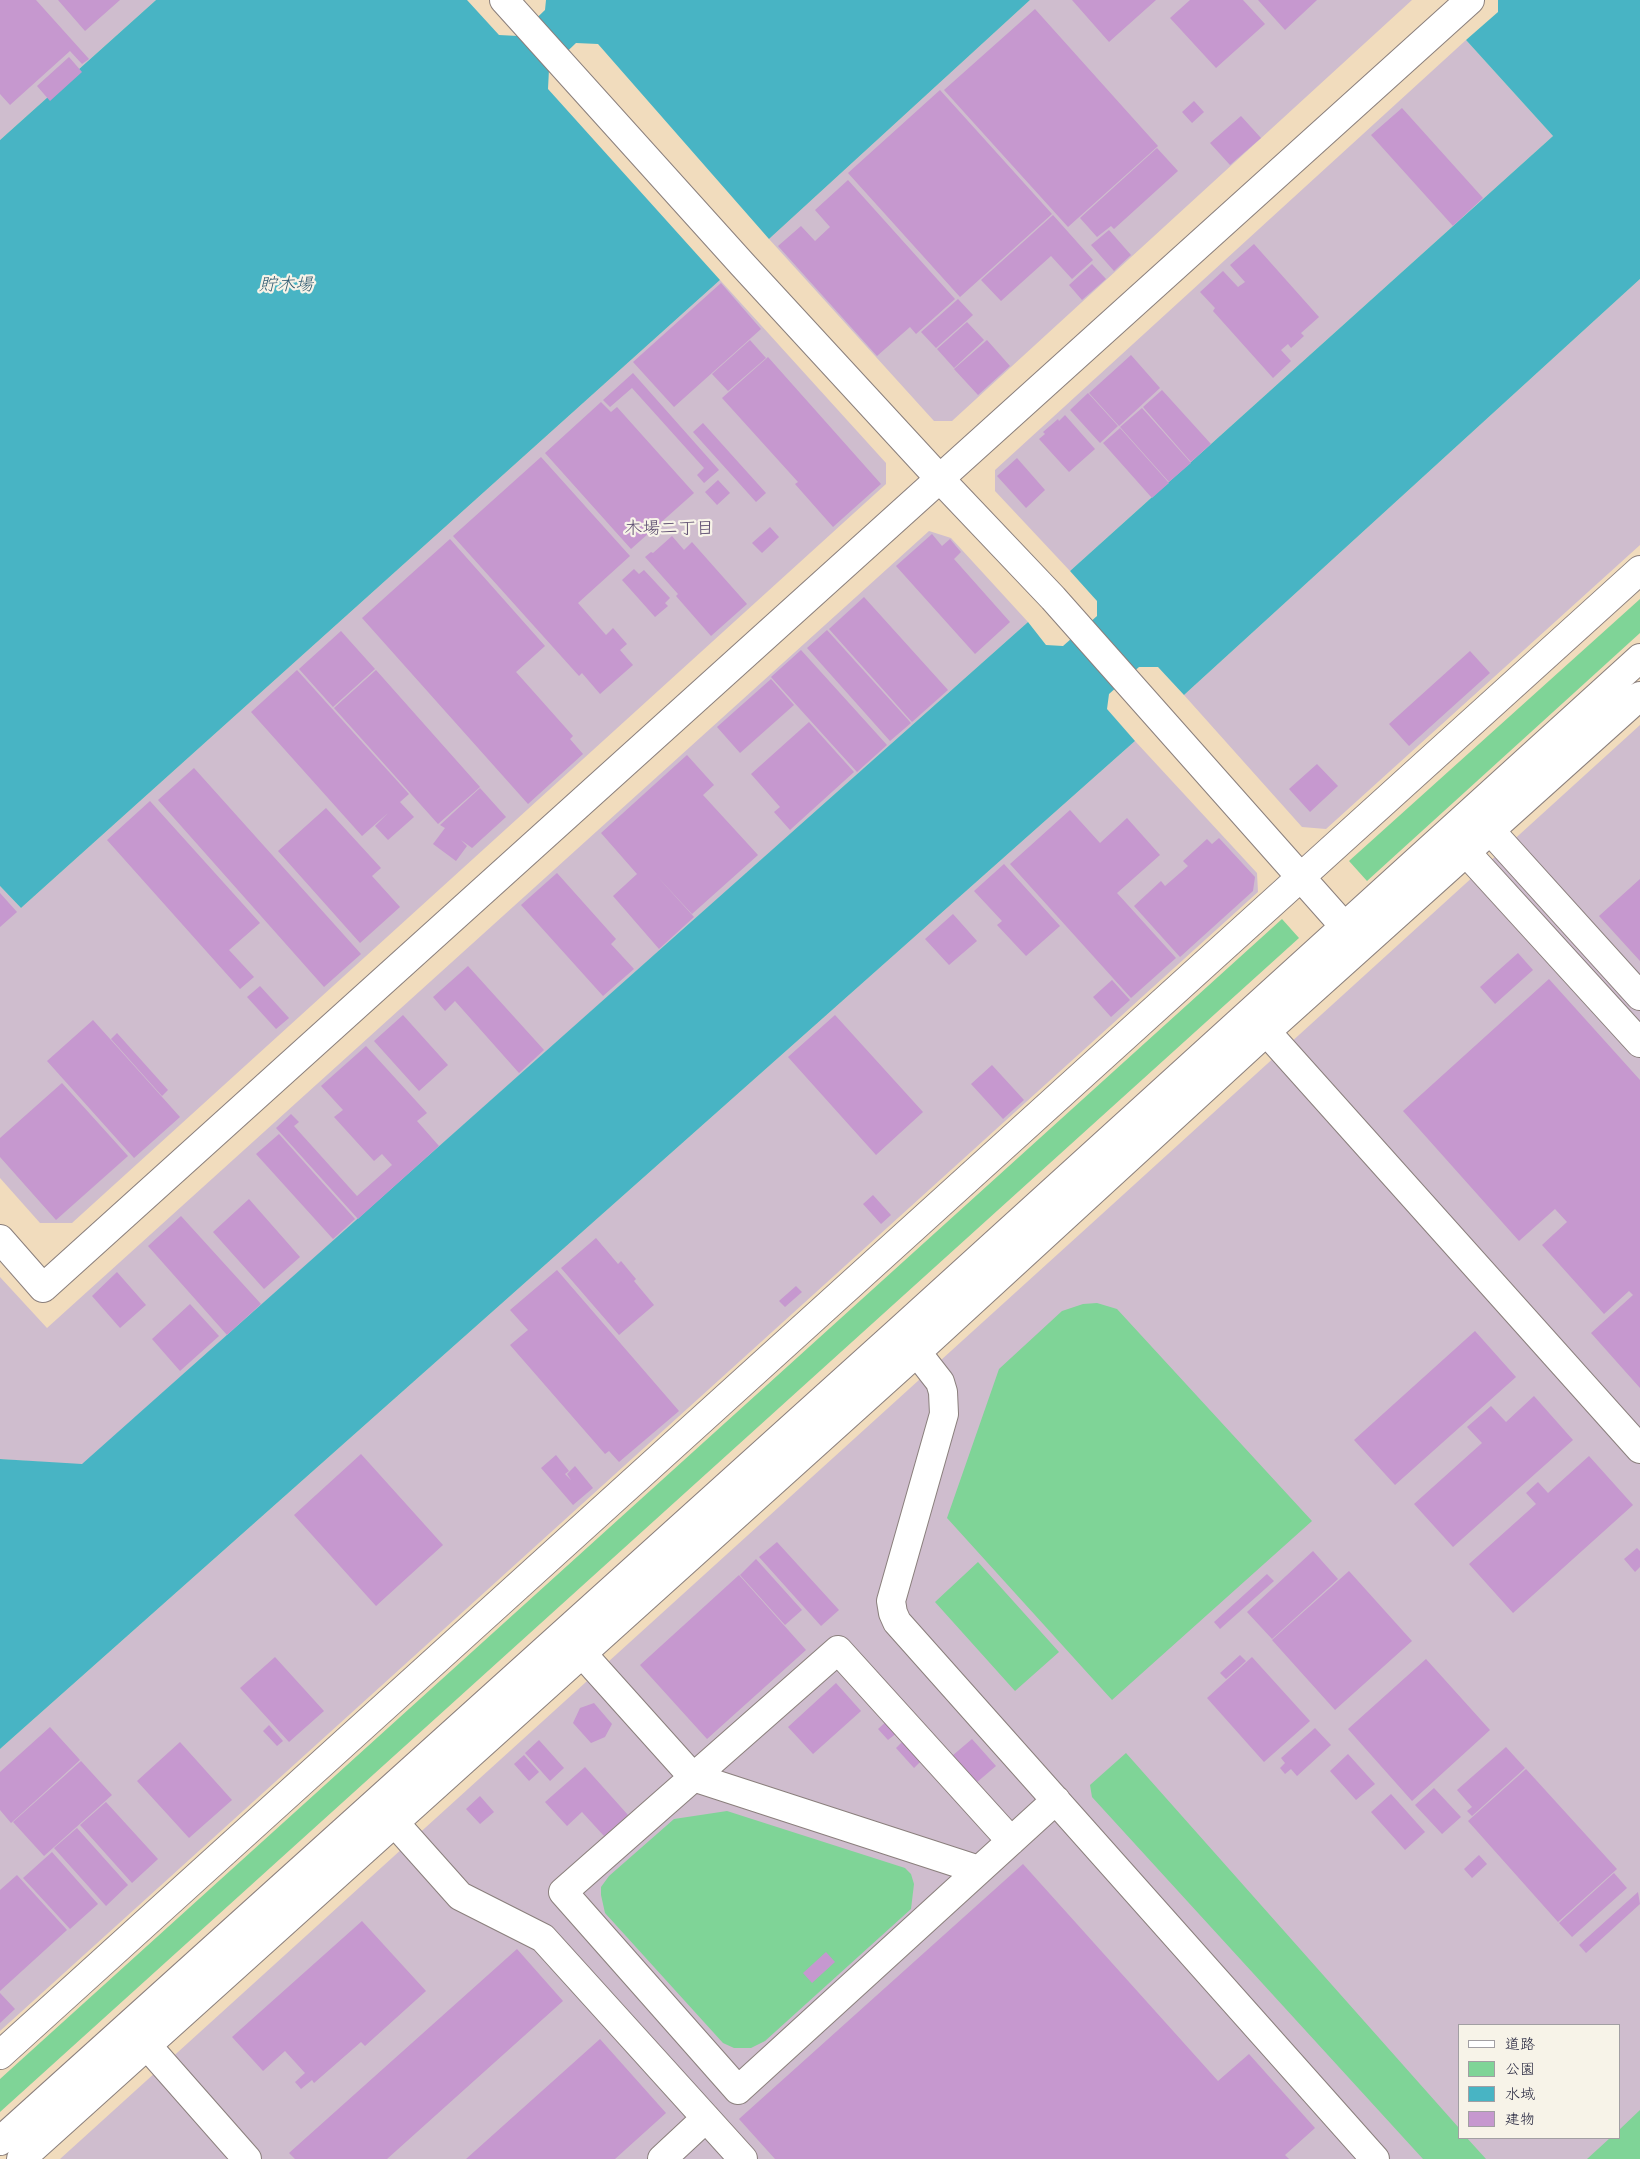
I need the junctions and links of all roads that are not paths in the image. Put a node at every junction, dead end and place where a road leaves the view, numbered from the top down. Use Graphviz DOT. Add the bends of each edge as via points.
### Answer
graph roads {
  1 [pos="504,0"];
  2 [pos="1470,0"];
  3 [pos="940,479"];
  4 [pos="1640,570"];
  5 [pos="1640,658"];
  6 [pos="1640,696"];
  7 [pos="1472,810"];
  8 [pos="1491,831"];
  9 [pos="1448,832"];
  10 [pos="1467,852"];
  11 [pos="1300,878"];
  12 [pos="1344,926"];
  13 [pos="1640,996"];
  14 [pos="1257,1022"];
  15 [pos="1640,1043"];
  16 [pos="0,1239"];
  17 [pos="900,1330"];
  18 [pos="917,1352"];
  19 [pos="1640,1449"];
  20 [pos="572,1643"];
  21 [pos="693,1778"];
  22 [pos="1056,1800"];
  23 [pos="394,1822"];
  24 [pos="1011,1841"];
  25 [pos="979,1870"];
  26 [pos="128,2024"];
  27 [pos="147,2045"];
  28 [pos="0,2055"];
  29 [pos="706,2118"];
  30 [pos="0,2142"];
  31 [pos="21,2159"];
  32 [pos="247,2159"];
  33 [pos="662,2159"];
  34 [pos="743,2159"];
  35 [pos="1375,2159"];
  1 -- 3 [label="street"];
  2 -- 3 [label="street"];
  3 -- 11 [label="street" via="1053,598"];
  3 -- 16 [label="street" via="43,1288"];
  4 -- 11 [label="street"];
  5 -- 7 [label="street"];
  6 -- 8 [label="street"];
  7 -- 8 [label="street"];
  7 -- 9 [label="street"];
  8 -- 10 [label="street"];
  8 -- 13 [label="street"];
  9 -- 10 [label="street"];
  9 -- 12 [label="street"];
  10 -- 14 [label="street"];
  10 -- 15 [label="street"];
  11 -- 12 [label="street"];
  11 -- 28 [label="street"];
  12 -- 14 [label="street"];
  14 -- 17 [label="street"];
  14 -- 18 [label="street"];
  14 -- 19 [label="street"];
  17 -- 18 [label="street"];
  17 -- 20 [label="street"];
  18 -- 20 [label="street"];
  18 -- 22 [label="street" via="940,1382 944,1414 891,1601 893,1612 897,1622"];
  20 -- 21 [label="street"];
  20 -- 23 [label="street"];
  20 -- 26 [label="street"];
  21 -- 24 [label="street" via="838,1650"];
  21 -- 25 [label="street"];
  21 -- 25 [label="street" via="563,1892 738,2090"];
  22 -- 24 [label="street"];
  22 -- 35 [label="street"];
  23 -- 27 [label="street"];
  23 -- 29 [label="street" via="460,1896 543,1938"];
  24 -- 25 [label="street"];
  26 -- 27 [label="street"];
  26 -- 30 [label="street"];
  27 -- 31 [label="street"];
  27 -- 32 [label="street"];
  29 -- 33 [label="street"];
  29 -- 34 [label="street"];
}
